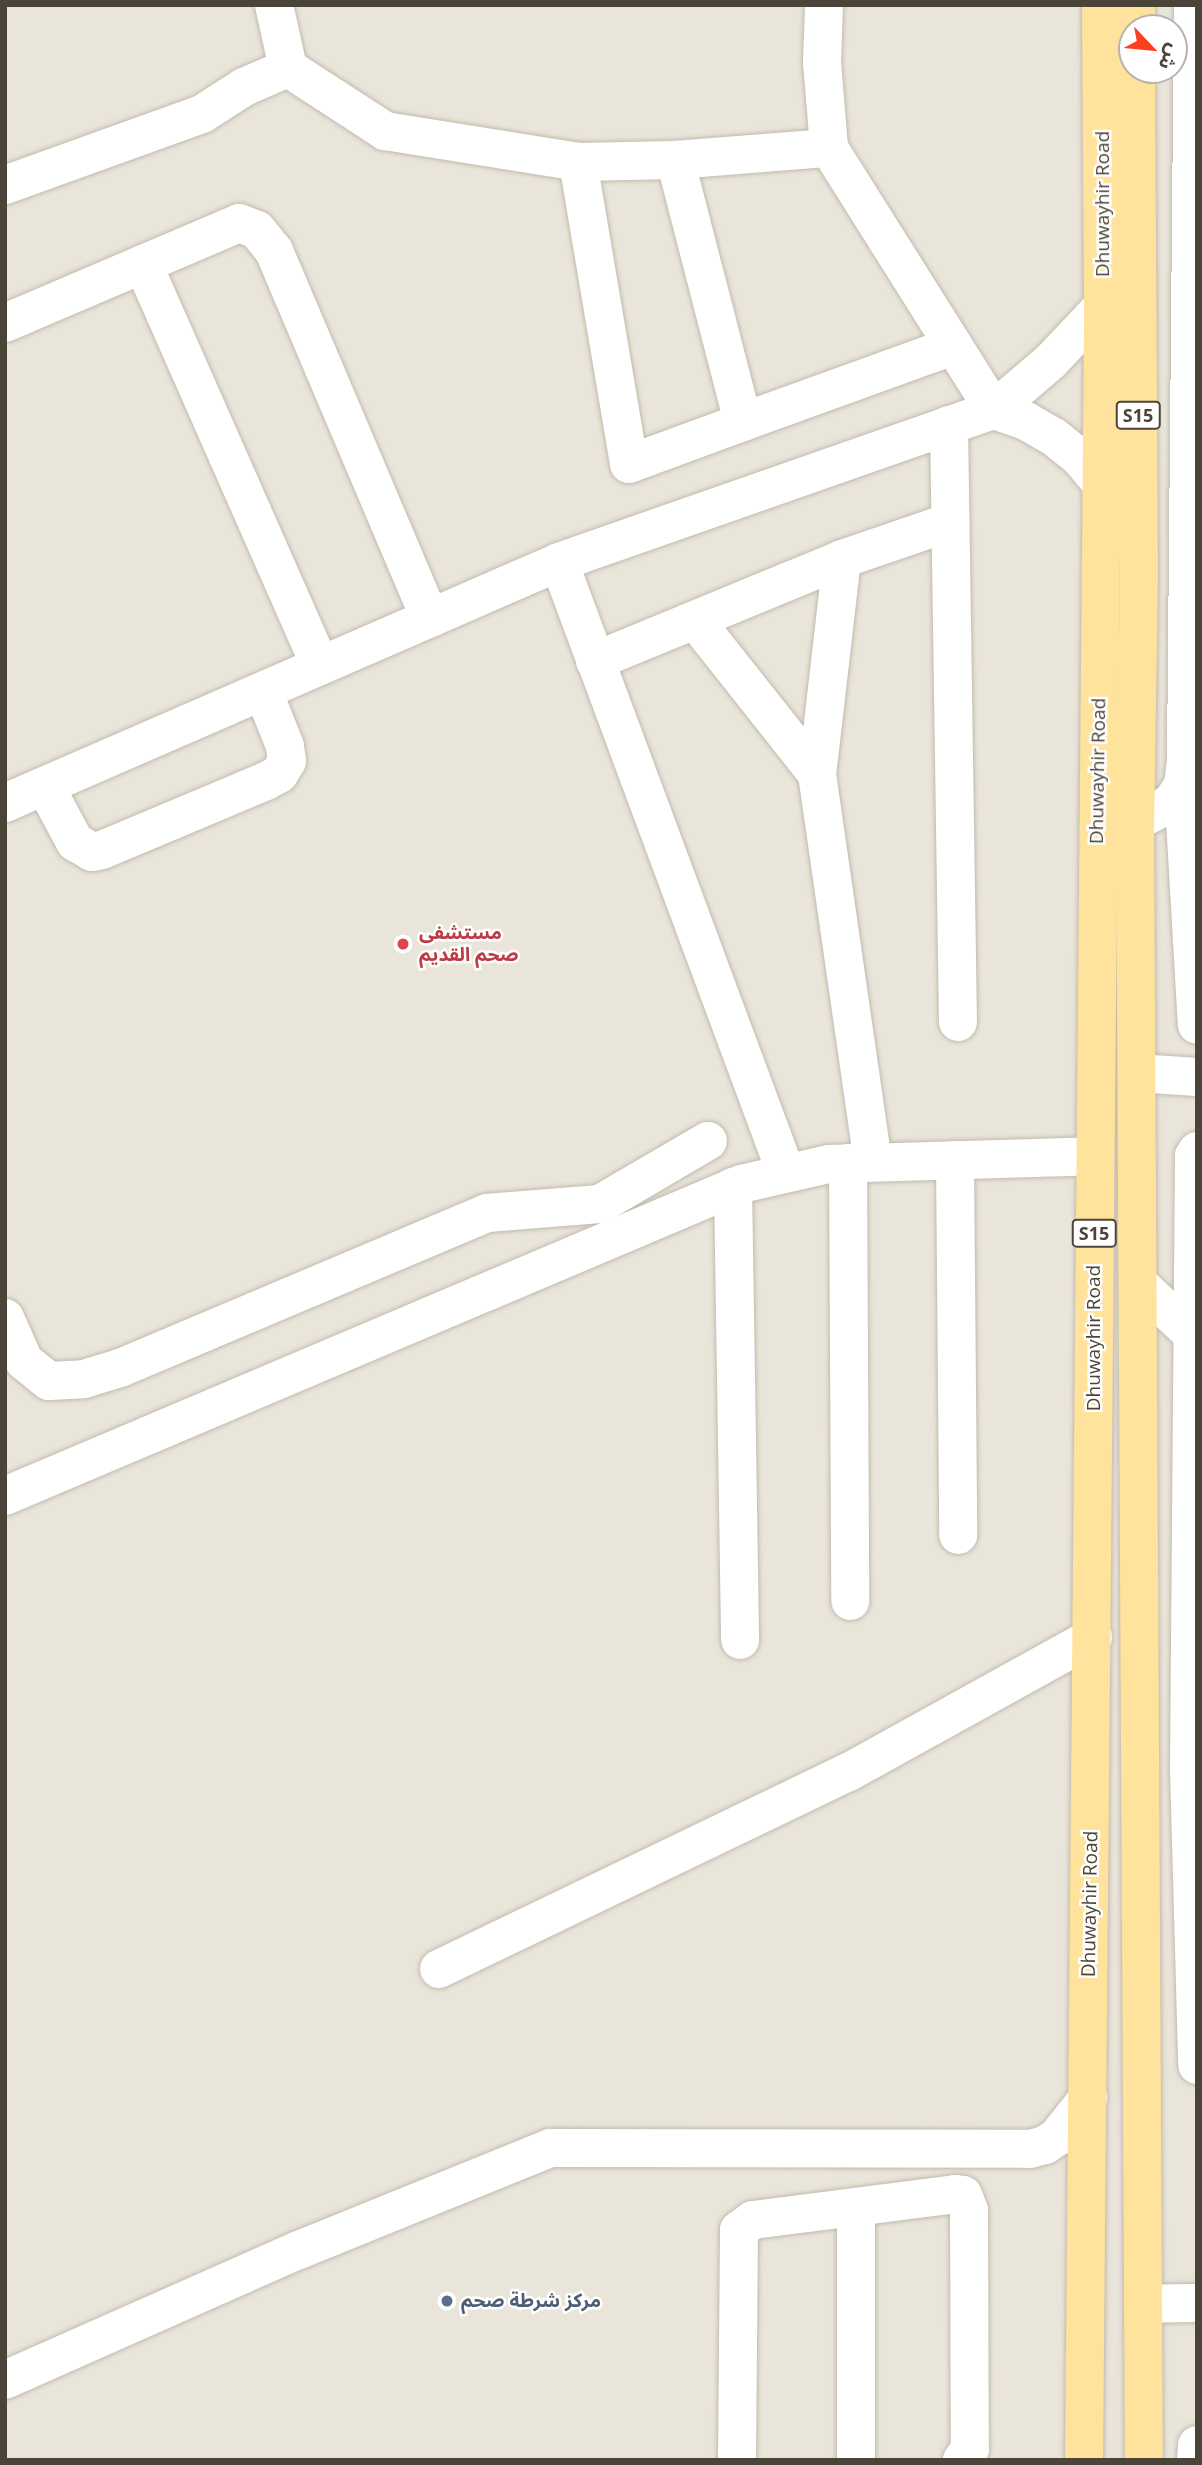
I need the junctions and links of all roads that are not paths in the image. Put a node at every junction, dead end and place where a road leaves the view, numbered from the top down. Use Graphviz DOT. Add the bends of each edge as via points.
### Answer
graph roads {
  1 [pos="274,5"];
  2 [pos="824,5"];
  3 [pos="1101,5"];
  4 [pos="1193,5"];
  5 [pos="288,68"];
  6 [pos="1136,84"];
  7 [pos="829,148"];
  8 [pos="675,160"];
  9 [pos="578,162"];
  10 [pos="5,185"];
  11 [pos="143,264"];
  12 [pos="1103,306"];
  13 [pos="5,323"];
  14 [pos="953,346"];
  15 [pos="994,410"];
  16 [pos="743,422"];
  17 [pos="949,425"];
  18 [pos="1101,483"];
  19 [pos="950,522"];
  20 [pos="842,559"];
  21 [pos="559,562"];
  22 [pos="430,618"];
  23 [pos="695,620"];
  24 [pos="595,661"];
  25 [pos="320,666"];
  26 [pos="263,691"];
  27 [pos="817,774"];
  28 [pos="1184,785"];
  29 [pos="18,805"];
  30 [pos="1135,822"];
  31 [pos="957,1021"];
  32 [pos="1197,1025"];
  33 [pos="1137,1073"];
  34 [pos="1197,1077"];
  35 [pos="708,1141"];
  36 [pos="1197,1151"];
  37 [pos="1094,1156"];
  38 [pos="955,1160"];
  39 [pos="861,1163"];
  40 [pos="786,1173"];
  41 [pos="733,1187"];
  42 [pos="1138,1283"];
  43 [pos="5,1318"];
  44 [pos="1191,1333"];
  45 [pos="5,1496"];
  46 [pos="958,1535"];
  47 [pos="850,1601"];
  48 [pos="1093,1637"];
  49 [pos="740,1640"];
  50 [pos="1193,1770"];
  51 [pos="439,1969"];
  52 [pos="1197,2065"];
  53 [pos="1088,2098"];
  54 [pos="1030,2149"];
  55 [pos="1086,2191"];
  56 [pos="856,2207"];
  57 [pos="1197,2303"];
  58 [pos="1143,2304"];
  59 [pos="5,2380"];
  60 [pos="1197,2445"];
  61 [pos="737,2460"];
  62 [pos="856,2460"];
  63 [pos="962,2460"];
  64 [pos="1084,2460"];
  65 [pos="1144,2460"];
  66 [pos="1196,2460"];
  1 -- 5 [label="street"];
  2 -- 7 [label="street" via="822,62"];
  3 -- 12 [label="main road, Dhuwayhir Road / S15"];
  4 -- 28 [label="street"];
  5 -- 9 [label="street" via="385,131"];
  5 -- 10 [label="street" via="244,87 202,114"];
  6 -- 30 [label="main road, Dhuwayhir Road / S15" via="1139,577"];
  7 -- 8 [label="street"];
  7 -- 14 [label="street"];
  8 -- 9 [label="street"];
  8 -- 16 [label="street"];
  9 -- 16 [label="street" via="629,464"];
  11 -- 13 [label="street"];
  11 -- 22 [label="street" via="239,222 257,230 274,251"];
  11 -- 25 [label="street"];
  12 -- 15 [label="street" via="1051,361"];
  12 -- 18 [label="main road, Dhuwayhir Road / S15"];
  14 -- 15 [label="street"];
  14 -- 16 [label="street"];
  15 -- 17 [label="street"];
  15 -- 18 [label="street" via="1054,437"];
  17 -- 19 [label="street"];
  17 -- 21 [label="street"];
  18 -- 37 [label="main road, Dhuwayhir Road / S15"];
  19 -- 20 [label="street"];
  19 -- 31 [label="street"];
  20 -- 23 [label="street"];
  20 -- 27 [label="street"];
  21 -- 22 [label="street"];
  21 -- 24 [label="street"];
  22 -- 25 [label="street"];
  23 -- 24 [label="street"];
  23 -- 27 [label="street"];
  24 -- 40 [label="street"];
  25 -- 26 [label="street"];
  26 -- 29 [label="street"];
  26 -- 29 [label="street" via="285,746 286,761 279,774 266,781 92,852"];
  27 -- 39 [label="street"];
  28 -- 30 [label="street" via="1171,803"];
  28 -- 32 [label="street"];
  30 -- 33 [label="main road, Dhuwayhir Road / S15"];
  33 -- 34 [label="street"];
  33 -- 42 [label="main road, Dhuwayhir Road / S15"];
  35 -- 43 [label="street" via="600,1204 487,1213 120,1368 84,1379 49,1381 24,1361"];
  36 -- 44 [label="street"];
  37 -- 38 [label="street"];
  37 -- 48 [label="main road, Dhuwayhir Road / S15"];
  38 -- 39 [label="street"];
  38 -- 46 [label="street"];
  39 -- 40 [label="street"];
  39 -- 47 [label="street"];
  40 -- 41 [label="street"];
  41 -- 45 [label="street"];
  41 -- 49 [label="street"];
  42 -- 44 [label="street"];
  42 -- 58 [label="main road, Dhuwayhir Road / S15"];
  44 -- 50 [label="street"];
  48 -- 51 [label="street" via="849,1772"];
  48 -- 53 [label="main road, Dhuwayhir Road / S15"];
  50 -- 52 [label="street"];
  53 -- 54 [label="street" via="1057,2137"];
  53 -- 55 [label="main road, Dhuwayhir Road / S15"];
  54 -- 55 [label="street" via="1073,2175"];
  54 -- 59 [label="street" via="550,2148 299,2250"];
  55 -- 64 [label="main road, Dhuwayhir Road / S15"];
  56 -- 61 [label="street" via="753,2220 739,2230"];
  56 -- 62 [label="street"];
  56 -- 63 [label="street" via="955,2194 968,2201 970,2449"];
  57 -- 58 [label="street"];
  58 -- 65 [label="main road, Dhuwayhir Road / S15"];
  60 -- 66 [label="street"];
}
